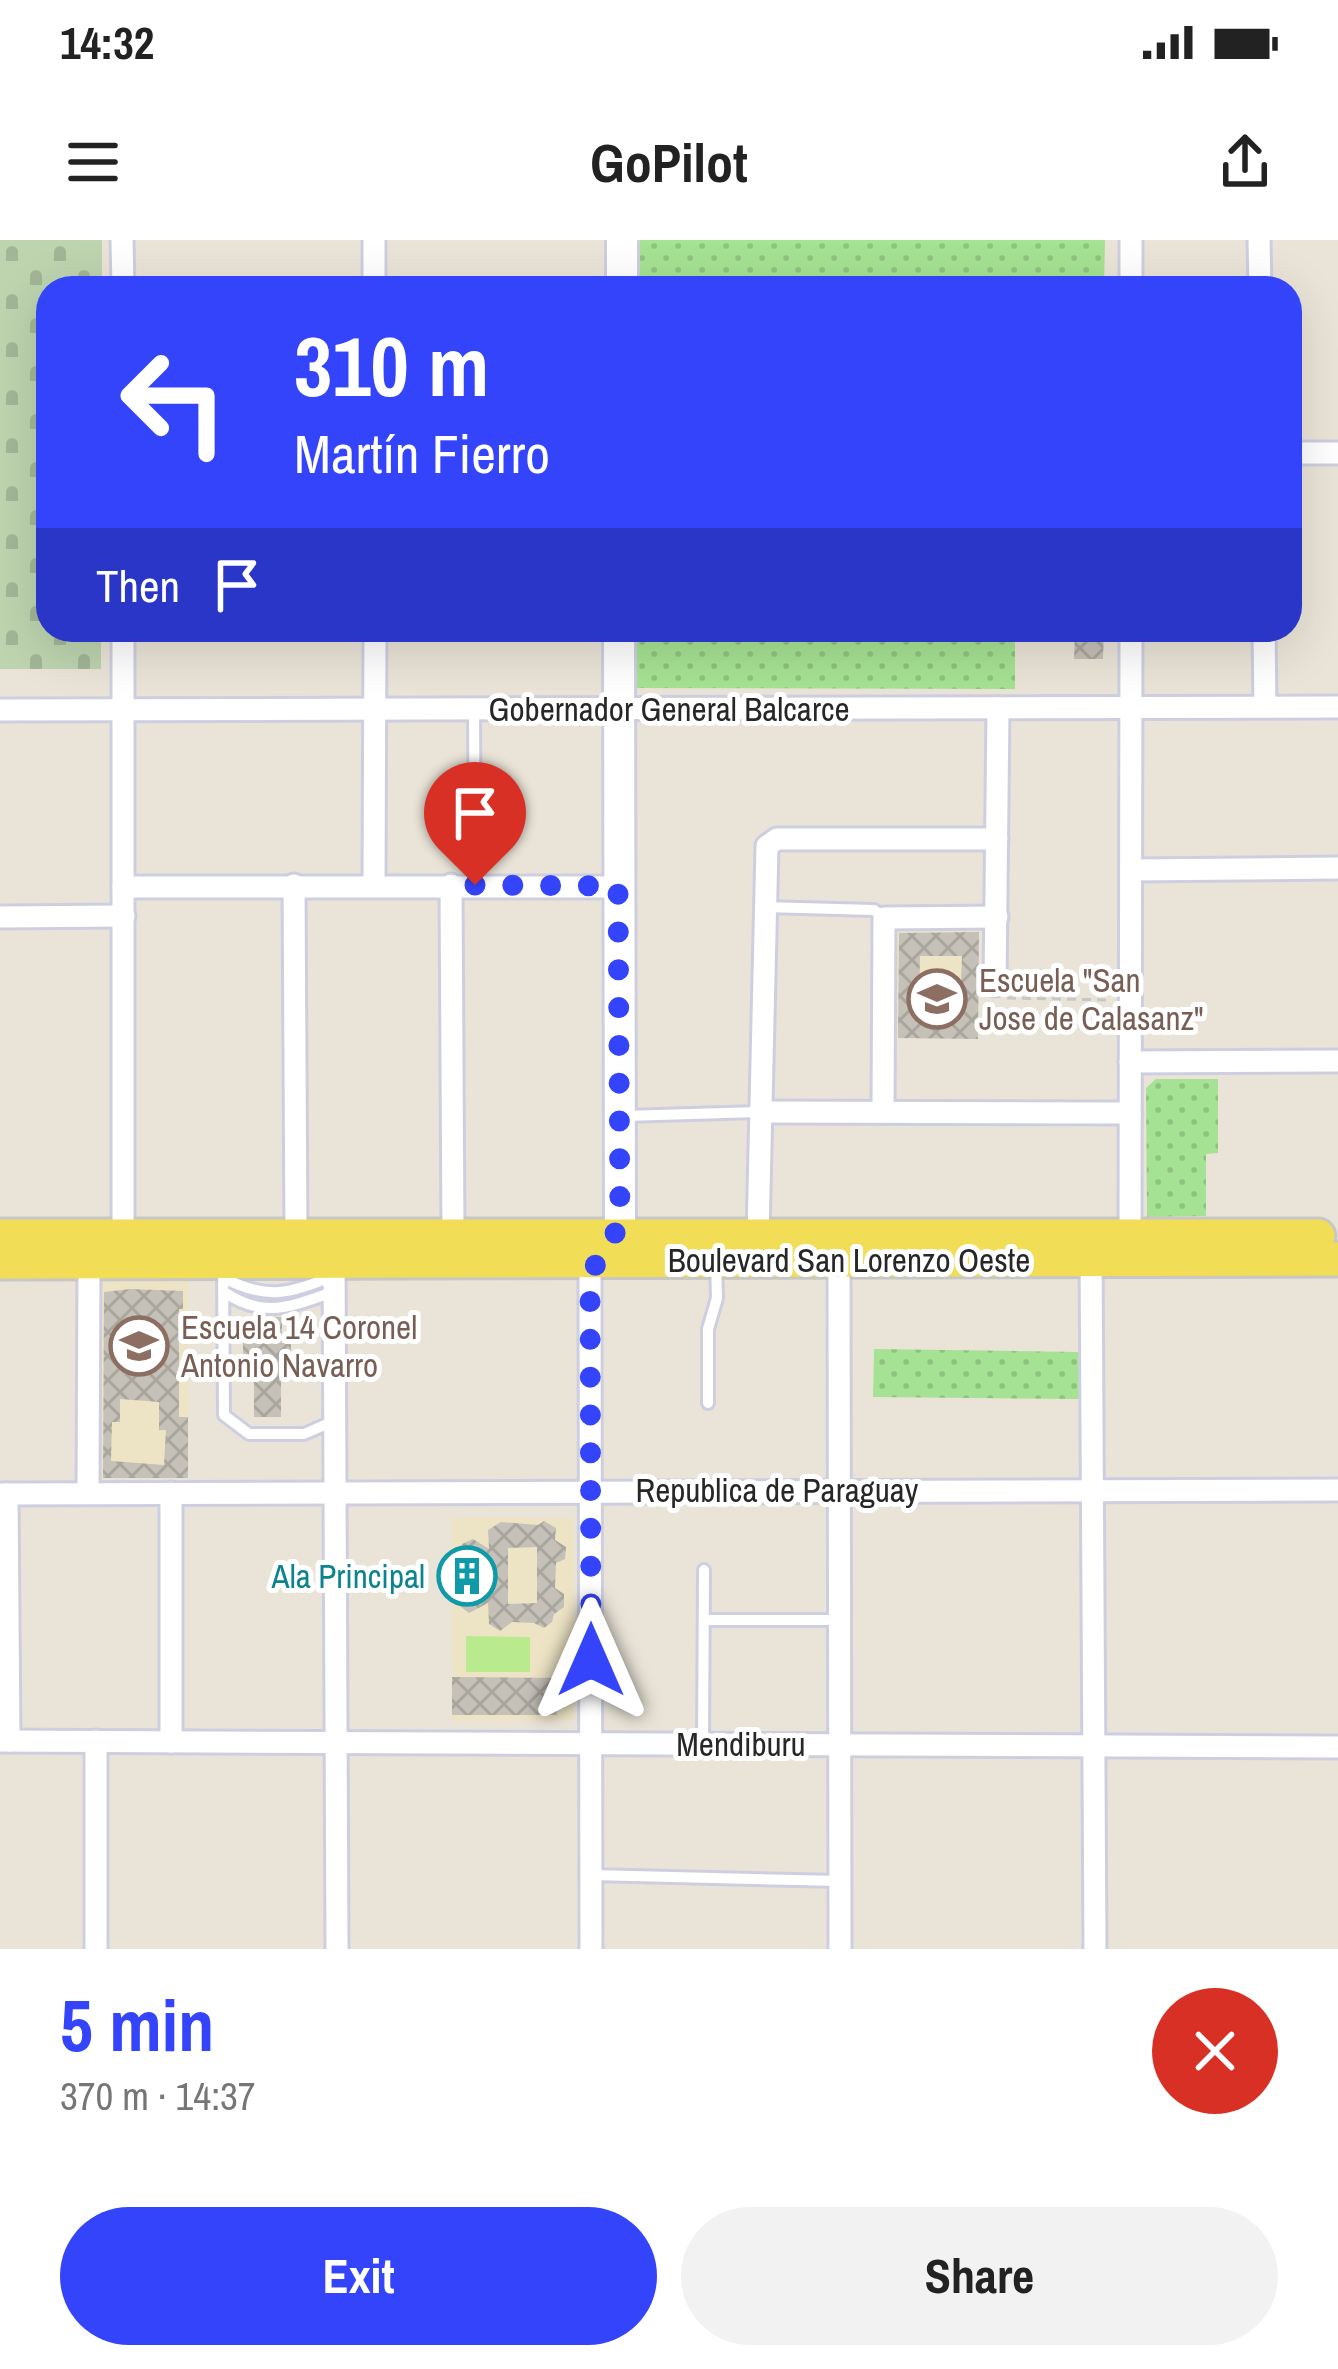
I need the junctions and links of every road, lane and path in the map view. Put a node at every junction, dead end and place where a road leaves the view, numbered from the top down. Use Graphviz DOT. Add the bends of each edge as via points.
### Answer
graph roads {
  1 [pos="122,240"];
  2 [pos="374,240"];
  3 [pos="622,240"];
  4 [pos="1131,240"];
  5 [pos="1259,240"];
  6 [pos="123,276"];
  7 [pos="374,276"];
  8 [pos="622,276"];
  9 [pos="1132,276"];
  10 [pos="1260,276"];
  11 [pos="1338,452"];
  12 [pos="1302,453"];
  13 [pos="122,642"];
  14 [pos="375,642"];
  15 [pos="620,642"];
  16 [pos="1132,642"];
  17 [pos="1264,642"];
  18 [pos="1131,707"];
  19 [pos="1265,707"];
  20 [pos="1338,707"];
  21 [pos="998,708"];
  22 [pos="619,709"];
  23 [pos="0,710"];
  24 [pos="122,710"];
  25 [pos="474,710"];
  26 [pos="376,711"];
  27 [pos="997,839"];
  28 [pos="1338,868"];
  29 [pos="1131,870"];
  30 [pos="374,884"];
  31 [pos="294,885"];
  32 [pos="451,885"];
  33 [pos="475,885"];
  34 [pos="618,886"];
  35 [pos="123,887"];
  36 [pos="764,907"];
  37 [pos="124,916"];
  38 [pos="0,917"];
  39 [pos="997,917"];
  40 [pos="884,918"];
  41 [pos="995,985"];
  42 [pos="1131,1000"];
  43 [pos="1338,1061"];
  44 [pos="1130,1062"];
  45 [pos="884,1111"];
  46 [pos="759,1112"];
  47 [pos="1130,1113"];
  48 [pos="620,1116"];
  49 [pos="758,1235"];
  50 [pos="0,1236"];
  51 [pos="296,1236"];
  52 [pos="453,1236"];
  53 [pos="1338,1236"];
  54 [pos="839,1247"];
  55 [pos="1130,1247"];
  56 [pos="604,1248"];
  57 [pos="1091,1248"];
  58 [pos="112,1253"];
  59 [pos="1338,1258"];
  60 [pos="716,1259"];
  61 [pos="0,1262"];
  62 [pos="335,1266"];
  63 [pos="224,1278"];
  64 [pos="708,1403"];
  65 [pos="336,1420"];
  66 [pos="1094,1489"];
  67 [pos="591,1490"];
  68 [pos="840,1490"];
  69 [pos="1338,1490"];
  70 [pos="336,1491"];
  71 [pos="88,1492"];
  72 [pos="171,1492"];
  73 [pos="3,1494"];
  74 [pos="704,1570"];
  75 [pos="704,1620"];
  76 [pos="839,1620"];
  77 [pos="96,1741"];
  78 [pos="337,1741"];
  79 [pos="4,1742"];
  80 [pos="171,1742"];
  81 [pos="591,1744"];
  82 [pos="703,1744"];
  83 [pos="838,1744"];
  84 [pos="1094,1746"];
  85 [pos="1338,1748"];
  86 [pos="591,1875"];
  87 [pos="839,1881"];
  88 [pos="96,1949"];
  89 [pos="337,1949"];
  90 [pos="591,1949"];
  91 [pos="840,1949"];
  92 [pos="1095,1949"];
  1 -- 6 [label="street"];
  2 -- 7 [label="street"];
  3 -- 8 [label="street"];
  4 -- 9 [label="street"];
  5 -- 10 [label="street"];
  11 -- 12 [label="street"];
  13 -- 24 [label="street"];
  14 -- 26 [label="street"];
  15 -- 22 [label="street"];
  16 -- 18 [label="street"];
  17 -- 19 [label="street"];
  18 -- 19 [label="street, Gobernador General Balcarce"];
  18 -- 21 [label="street, Gobernador General Balcarce"];
  18 -- 29 [label="street"];
  19 -- 20 [label="street, Gobernador General Balcarce"];
  21 -- 22 [label="street, Gobernador General Balcarce"];
  21 -- 27 [label="street"];
  22 -- 25 [label="street, Gobernador General Balcarce"];
  22 -- 34 [label="street"];
  23 -- 24 [label="street, Gobernador General Balcarce"];
  24 -- 26 [label="street, Gobernador General Balcarce"];
  24 -- 35 [label="street"];
  25 -- 26 [label="street, Gobernador General Balcarce"];
  25 -- 33 [label="lane"];
  26 -- 30 [label="street"];
  27 -- 36 [label="street" via="777,839 766,850"];
  27 -- 39 [label="street"];
  28 -- 29 [label="street"];
  29 -- 42 [label="street"];
  30 -- 31 [label="street"];
  30 -- 32 [label="street"];
  31 -- 35 [label="street"];
  31 -- 51 [label="street"];
  32 -- 33 [label="street"];
  32 -- 52 [label="street"];
  33 -- 34 [label="street"];
  34 -- 48 [label="street"];
  35 -- 37 [label="street"];
  36 -- 40 [label="lane" via="874,910"];
  36 -- 46 [label="street"];
  37 -- 38 [label="street"];
  37 -- 58 [label="street"];
  39 -- 40 [label="street"];
  39 -- 41 [label="street"];
  40 -- 45 [label="street"];
  41 -- 42 [label="path" via="995,998"];
  42 -- 44 [label="street"];
  43 -- 44 [label="street"];
  44 -- 47 [label="street"];
  45 -- 46 [label="street"];
  45 -- 47 [label="street"];
  46 -- 48 [label="lane"];
  46 -- 49 [label="street"];
  47 -- 55 [label="street"];
  48 -- 56 [label="street" via="620,1225"];
  49 -- 54 [label="main road, Boulevard San Lorenzo Oeste"];
  49 -- 56 [label="main road, Boulevard San Lorenzo Oeste"];
  50 -- 58 [label="main road, Boulevard San Lorenzo Oeste"];
  51 -- 58 [label="main road, Boulevard San Lorenzo Oeste"];
  51 -- 62 [label="main road, Boulevard San Lorenzo Oeste"];
  52 -- 56 [label="main road, Boulevard San Lorenzo Oeste"];
  52 -- 62 [label="main road, Boulevard San Lorenzo Oeste"];
  53 -- 55 [label="main road, Boulevard San Lorenzo Oeste"];
  54 -- 57 [label="main road, Boulevard San Lorenzo Oeste"];
  54 -- 60 [label="main road, Boulevard San Lorenzo Oeste"];
  54 -- 68 [label="street"];
  55 -- 57 [label="main road, Boulevard San Lorenzo Oeste"];
  55 -- 59 [label="main road, Boulevard San Lorenzo Oeste"];
  56 -- 60 [label="main road, Boulevard San Lorenzo Oeste"];
  56 -- 62 [label="main road, Boulevard San Lorenzo Oeste"];
  56 -- 67 [label="street" via="590,1274"];
  57 -- 66 [label="street"];
  58 -- 61 [label="main road, Boulevard San Lorenzo Oeste"];
  58 -- 63 [label="main road, Boulevard San Lorenzo Oeste"];
  58 -- 71 [label="street"];
  60 -- 64 [label="lane"];
  62 -- 63 [label="main road, Boulevard San Lorenzo Oeste"];
  62 -- 63 [label="lane" via="289,1308 247,1308"];
  62 -- 65 [label="street"];
  63 -- 65 [label="lane" via="224,1415 249,1434 304,1434"];
  65 -- 70 [label="street"];
  66 -- 68 [label="street, Republica de Paraguay"];
  66 -- 69 [label="street, Republica de Paraguay"];
  66 -- 84 [label="street"];
  67 -- 68 [label="street, Republica de Paraguay"];
  67 -- 70 [label="street, Republica de Paraguay"];
  67 -- 81 [label="street"];
  68 -- 76 [label="street"];
  70 -- 72 [label="street, Republica de Paraguay"];
  70 -- 78 [label="street"];
  71 -- 72 [label="street, Republica de Paraguay"];
  71 -- 73 [label="street, Republica de Paraguay"];
  72 -- 80 [label="street"];
  73 -- 79 [label="street"];
  74 -- 75 [label="lane"];
  75 -- 76 [label="lane"];
  75 -- 82 [label="lane"];
  76 -- 83 [label="street"];
  77 -- 79 [label="street, Mendiburu"];
  77 -- 80 [label="street, Mendiburu"];
  77 -- 88 [label="street"];
  78 -- 80 [label="street, Mendiburu"];
  78 -- 81 [label="street, Mendiburu"];
  78 -- 89 [label="street"];
  81 -- 82 [label="street, Mendiburu"];
  81 -- 86 [label="street"];
  82 -- 83 [label="street, Mendiburu"];
  83 -- 84 [label="street, Mendiburu"];
  83 -- 87 [label="street"];
  84 -- 85 [label="street, Mendiburu"];
  84 -- 92 [label="street"];
  86 -- 87 [label="lane"];
  86 -- 90 [label="street"];
  87 -- 91 [label="street"];
}
